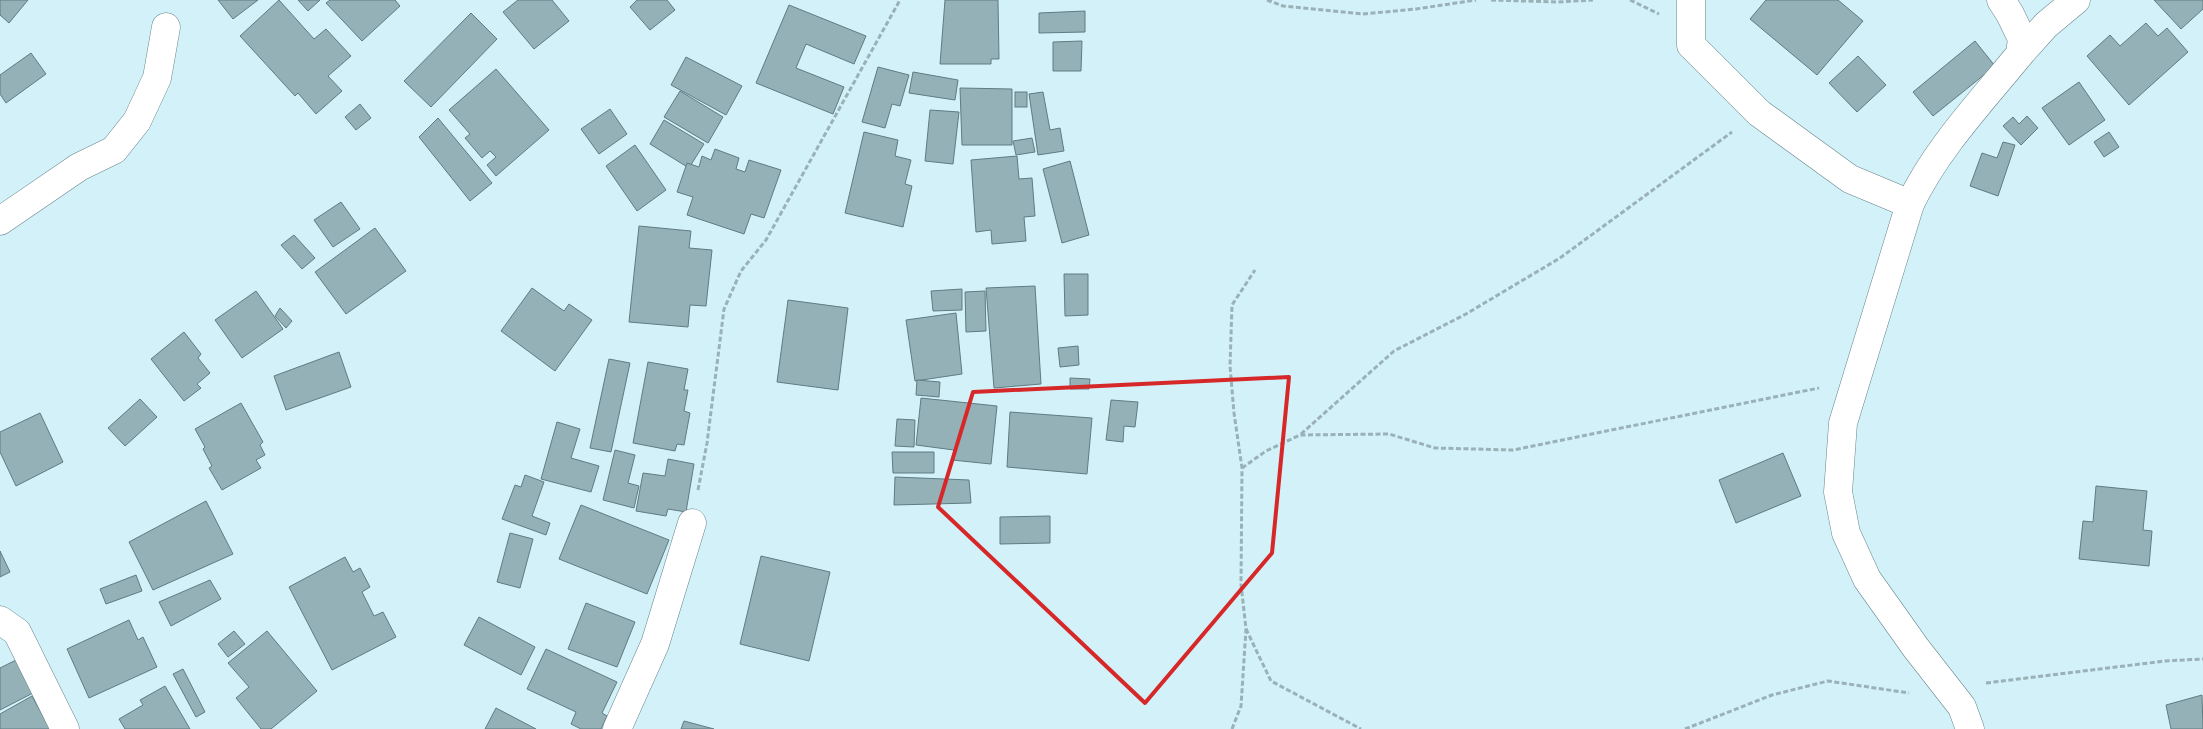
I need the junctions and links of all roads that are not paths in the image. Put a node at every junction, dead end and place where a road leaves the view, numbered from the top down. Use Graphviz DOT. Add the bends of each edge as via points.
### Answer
graph roads {
  1 [pos="1691,0"];
  2 [pos="2000,0"];
  3 [pos="2076,0"];
  4 [pos="166,28"];
  5 [pos="2020,54"];
  6 [pos="1910,204"];
  7 [pos="0,221"];
  8 [pos="692,523"];
  9 [pos="0,620"];
  10 [pos="1960,708"];
  11 [pos="66,729"];
  12 [pos="617,729"];
  1 -- 6 [label="street" via="1691,45 1759,113 1850,179"];
  2 -- 5 [label="street" via="2022,40"];
  3 -- 5 [label="street" via="2046,25"];
  4 -- 7 [label="street" via="157,78 137,122 114,150 79,167"];
  5 -- 6 [label="street" via="1949,142 1924,177"];
  6 -- 10 [label="street" via="1843,423 1838,492 1846,533 1867,579"];
  8 -- 12 [label="street" via="654,644"];
  9 -- 11 [label="street" via="17,632"];
}
